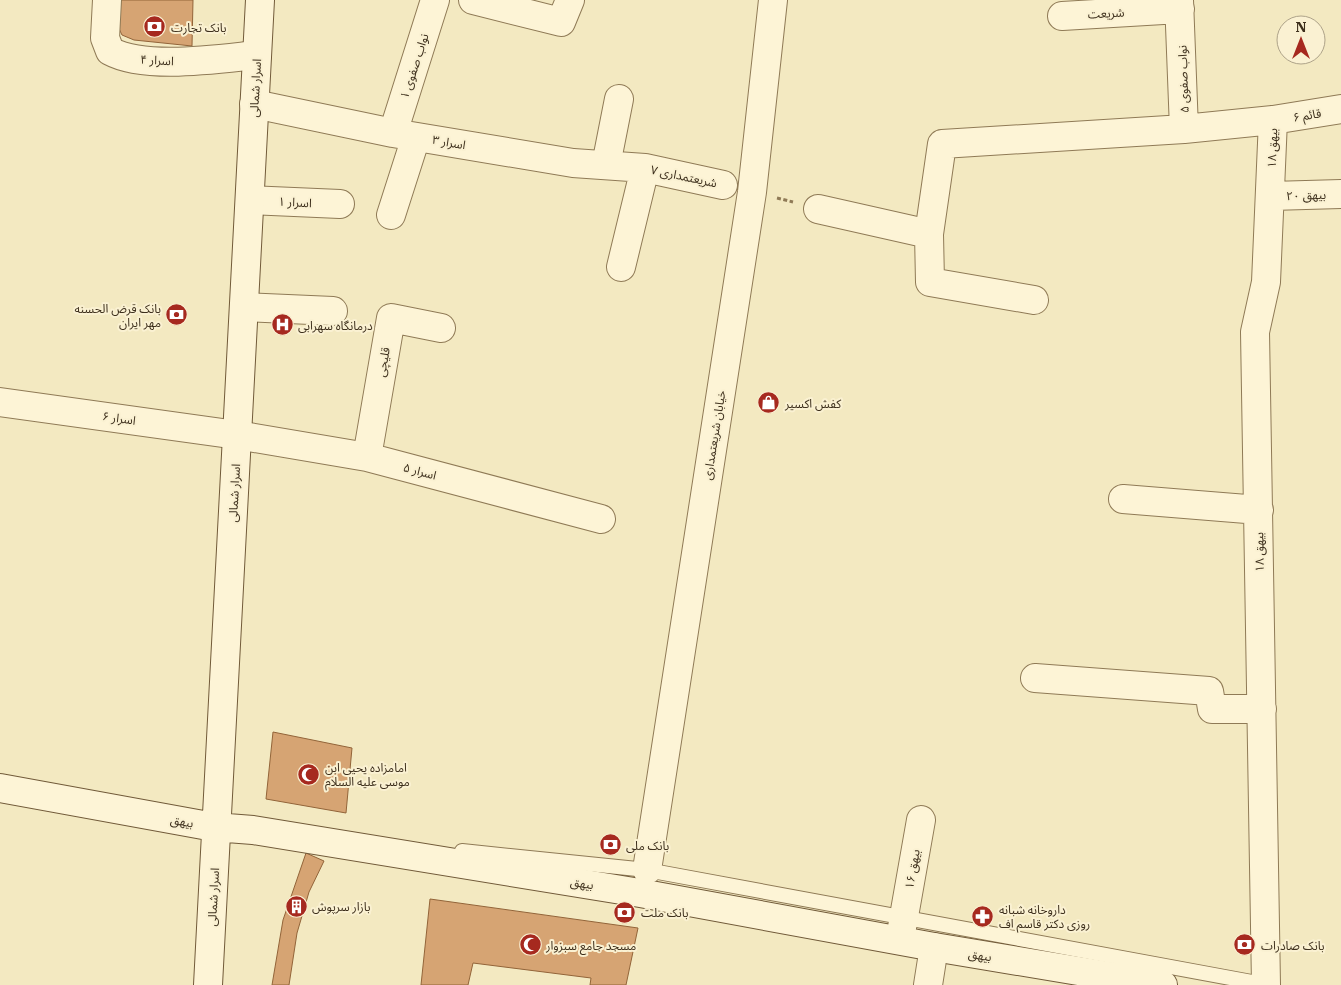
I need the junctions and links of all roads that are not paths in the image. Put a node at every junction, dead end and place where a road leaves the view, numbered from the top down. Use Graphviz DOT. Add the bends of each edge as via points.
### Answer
graph roads {
  1 [pos="107,0"];
  2 [pos="260,0"];
  3 [pos="435,0"];
  4 [pos="473,0"];
  5 [pos="570,0"];
  6 [pos="773,0"];
  7 [pos="1180,4"];
  8 [pos="1062,16"];
  9 [pos="257,55"];
  10 [pos="619,99"];
  11 [pos="254,104"];
  12 [pos="1341,110"];
  13 [pos="1273,120"];
  14 [pos="1184,129"];
  15 [pos="404,135"];
  16 [pos="606,165"];
  17 [pos="645,168"];
  18 [pos="723,184"];
  19 [pos="1341,194"];
  20 [pos="1271,196"];
  21 [pos="250,200"];
  22 [pos="340,204"];
  23 [pos="818,209"];
  24 [pos="391,216"];
  25 [pos="929,234"];
  26 [pos="621,267"];
  27 [pos="1034,300"];
  28 [pos="244,306"];
  29 [pos="333,311"];
  30 [pos="441,328"];
  31 [pos="0,402"];
  32 [pos="238,435"];
  33 [pos="367,456"];
  34 [pos="1123,499"];
  35 [pos="1258,510"];
  36 [pos="601,519"];
  37 [pos="1035,678"];
  38 [pos="1262,709"];
  39 [pos="0,788"];
  40 [pos="921,820"];
  41 [pos="217,827"];
  42 [pos="253,830"];
  43 [pos="647,870"];
  44 [pos="901,929"];
  45 [pos="934,947"];
  46 [pos="208,985"];
  47 [pos="928,985"];
  48 [pos="1163,985"];
  49 [pos="1267,985"];
  1 -- 9 [label="street, اسرار ۴" via="105,38 110,51 122,57 199,61"];
  2 -- 9 [label="street, اسرار شمالی"];
  3 -- 15 [label="street, نواب صفوی ۱"];
  4 -- 5 [label="street" via="561,22"];
  6 -- 43 [label="street, خیابان شریعتمداری" via="752,192"];
  7 -- 8 [label="street, شریعت"];
  7 -- 14 [label="street, نواب صفوی ۵"];
  9 -- 11 [label="street, اسرار شمالی"];
  10 -- 16 [label="street"];
  11 -- 15 [label="street, اسرار ۳"];
  11 -- 21 [label="street, اسرار شمالی"];
  12 -- 13 [label="street, قائم ۶"];
  13 -- 14 [label="street, نواب صفوی ۵"];
  13 -- 20 [label="street, بیهق ۱۸"];
  14 -- 25 [label="street" via="942,144"];
  15 -- 16 [label="street, اسرار ۳" via="573,163"];
  15 -- 24 [label="street, نواب صفوی ۱"];
  16 -- 17 [label="street, اسرار ۳"];
  17 -- 18 [label="street, شریعتمداری ۷"];
  17 -- 26 [label="street"];
  19 -- 20 [label="street, بیهق ۲۰"];
  20 -- 35 [label="street, بیهق ۱۸" via="1266,282 1255,332"];
  21 -- 22 [label="street, اسرار ۱"];
  21 -- 28 [label="street, اسرار شمالی"];
  23 -- 25 [label="street"];
  25 -- 27 [label="street" via="930,282"];
  28 -- 29 [label="street"];
  28 -- 32 [label="street, اسرار شمالی"];
  30 -- 33 [label="street, قلیچی" via="391,318"];
  31 -- 32 [label="street, اسرار ۶"];
  32 -- 33 [label="street, اسرار ۵"];
  32 -- 41 [label="street, اسرار شمالی"];
  33 -- 36 [label="street, اسرار ۵"];
  34 -- 35 [label="street"];
  35 -- 38 [label="street, بیهق ۱۸"];
  37 -- 38 [label="street" via="1209,691 1212,709"];
  38 -- 49 [label="street, بیهق ۱۸"];
  39 -- 41 [label="street, بیهق"];
  40 -- 44 [label="street, بیهق ۱۶"];
  41 -- 42 [label="street, بیهق"];
  41 -- 46 [label="street, اسرار شمالی"];
  42 -- 43 [label="lane"];
  42 -- 44 [label="street, بیهق" via="750,914"];
  43 -- 44 [label="lane"];
  44 -- 45 [label="street, بیهق"];
  44 -- 49 [label="lane"];
  45 -- 47 [label="street"];
  45 -- 48 [label="street, بیهق"];
}
